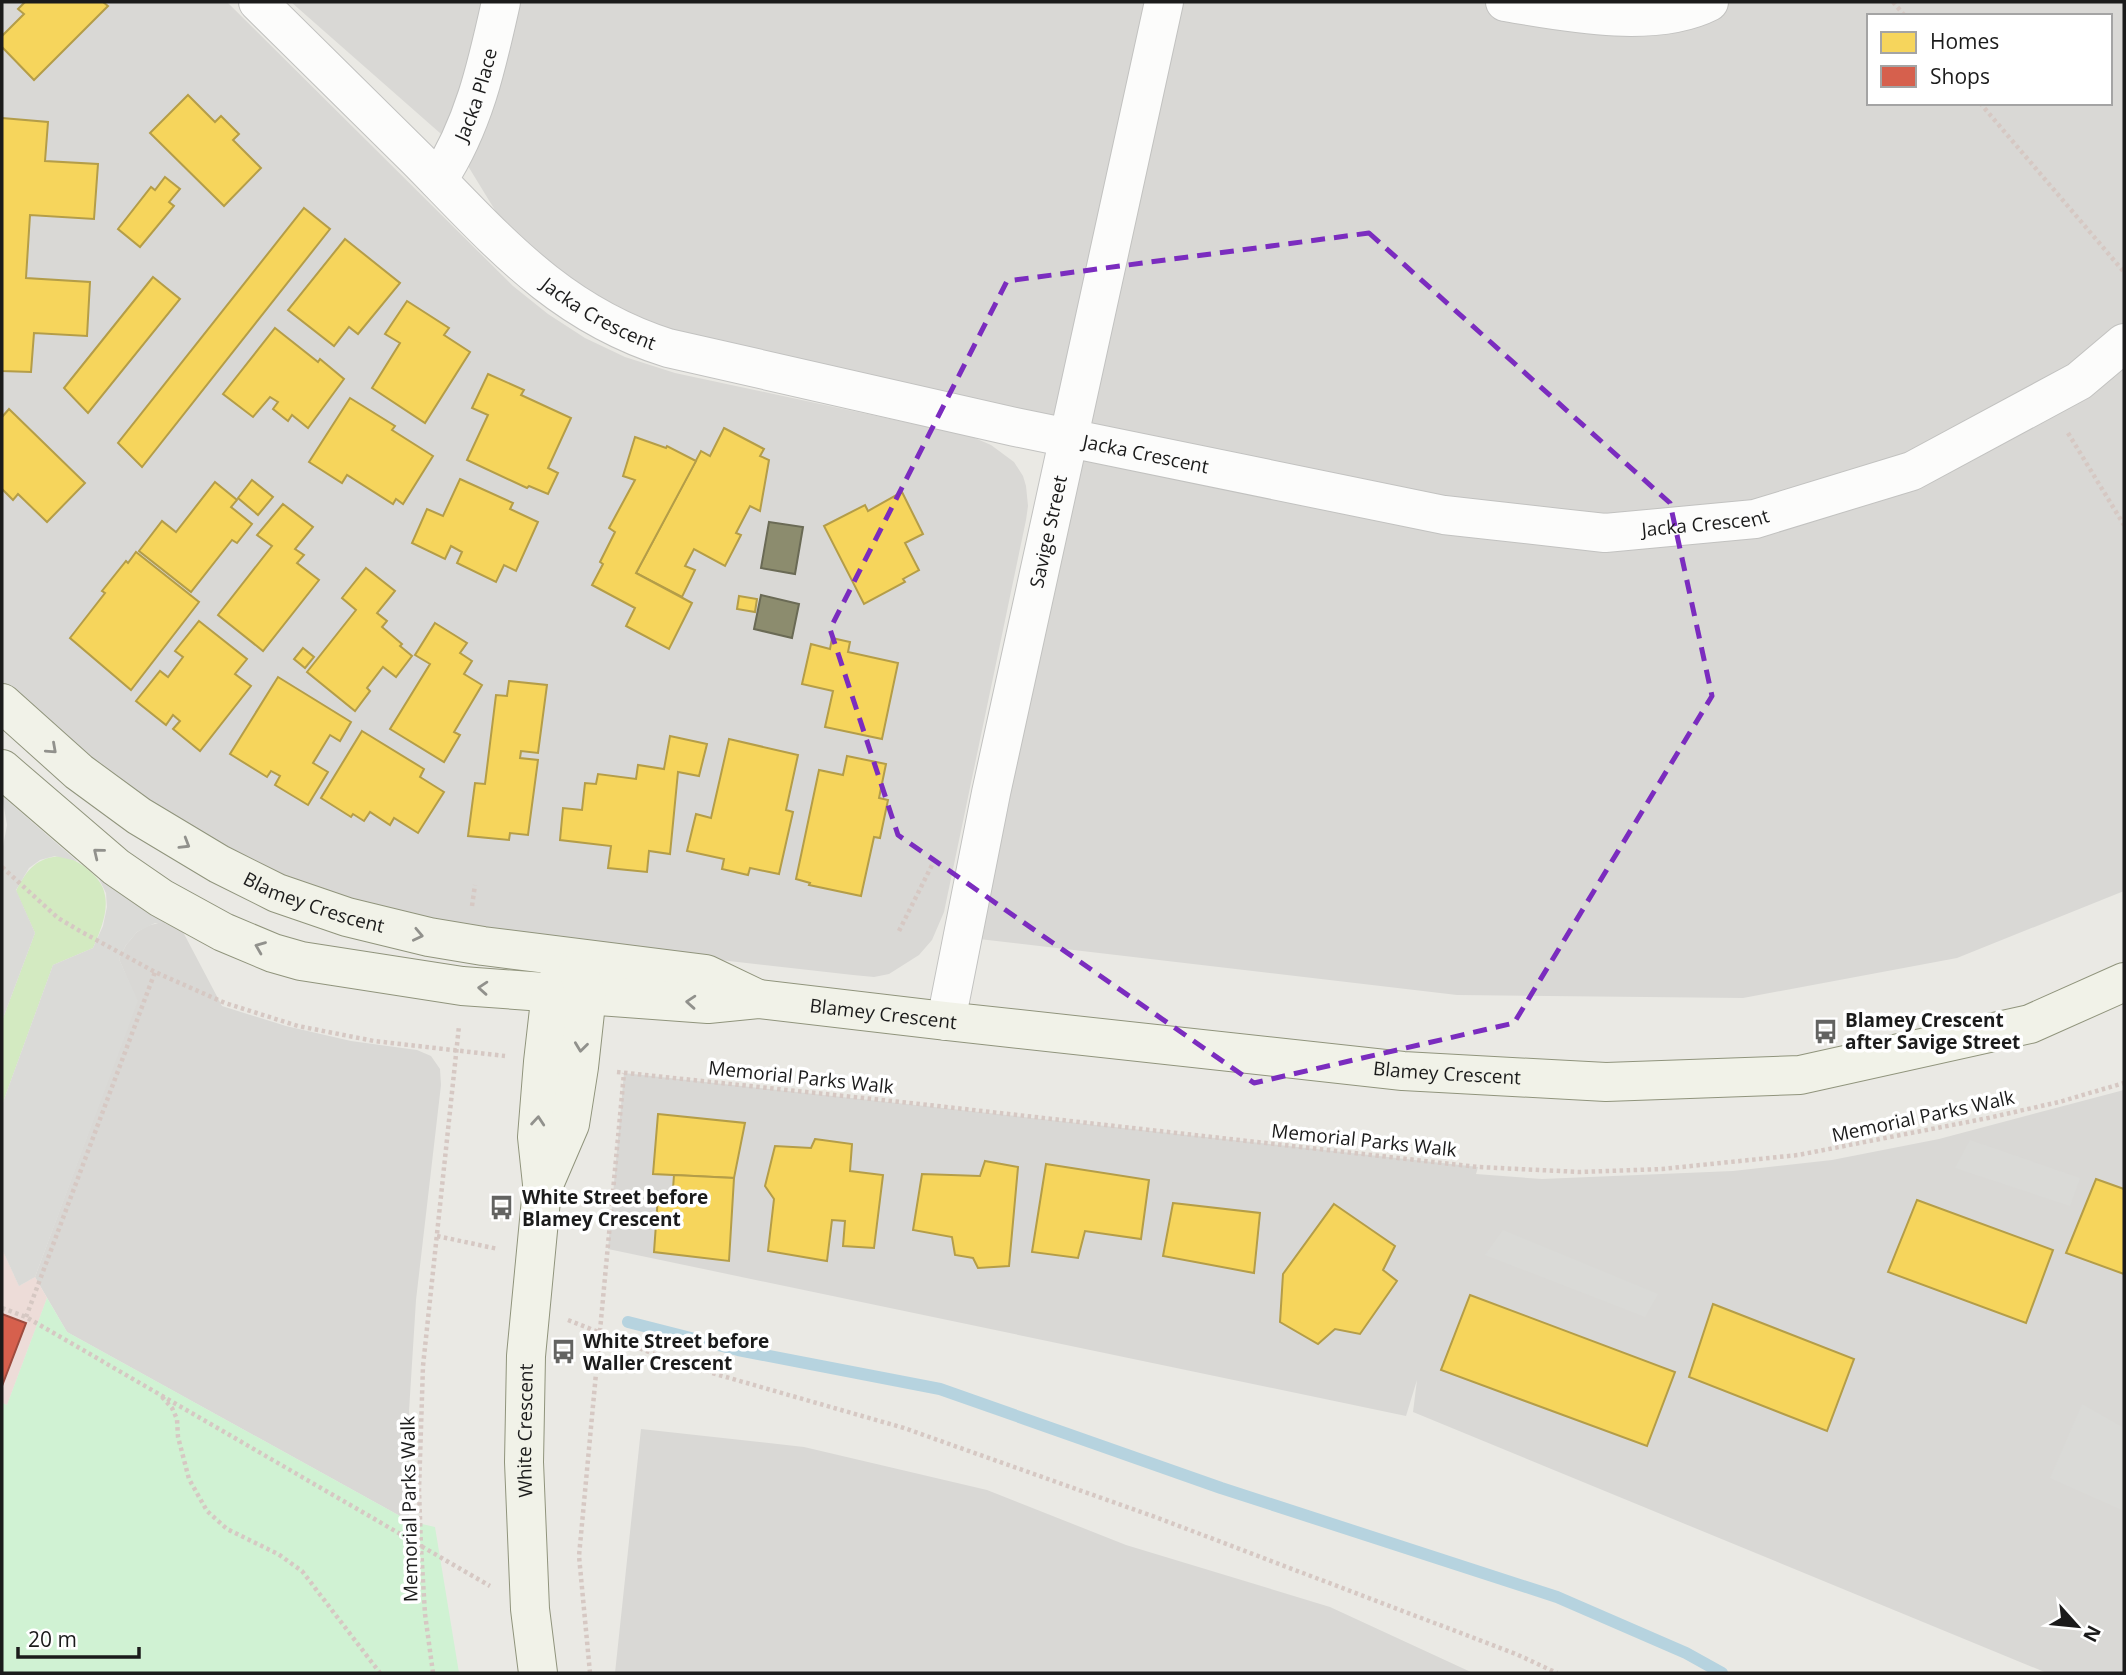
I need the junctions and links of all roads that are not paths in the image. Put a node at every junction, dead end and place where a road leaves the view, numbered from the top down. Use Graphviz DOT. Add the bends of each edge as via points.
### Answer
graph roads {
  1 [pos="258,2"];
  2 [pos="501,2"];
  3 [pos="1164,2"];
  4 [pos="1505,2"];
  5 [pos="1709,2"];
  6 [pos="438,180"];
  7 [pos="2124,343"];
  8 [pos="1069,439"];
  9 [pos="2,703"];
  10 [pos="2,769"];
  11 [pos="122,804"];
  12 [pos="59,820"];
  13 [pos="138,883"];
  14 [pos="317,908"];
  15 [pos="572,957"];
  16 [pos="301,961"];
  17 [pos="2124,982"];
  18 [pos="569,993"];
  19 [pos="758,999"];
  20 [pos="946,1021"];
  21 [pos="538,1673"];
  1 -- 6 [label="street, Jacka Crescent"];
  2 -- 6 [label="street, Jacka Place" via="474,111"];
  3 -- 8 [label="street, Savige Street"];
  4 -- 5 [label="street" via="1579,15 1638,17 1695,9"];
  6 -- 8 [label="street, Jacka Crescent" via="547,285 586,313 647,342"];
  7 -- 8 [label="street, Jacka Crescent" via="2080,381 1912,471 1755,519 1605,533 1444,515"];
  8 -- 20 [label="street, Savige Street"];
  9 -- 11 [label="street, Blamey Crescent, one-way"];
  10 -- 12 [label="street, Blamey Crescent"];
  11 -- 12 [label="street" via="93,806"];
  11 -- 13 [label="street"];
  11 -- 14 [label="street, Blamey Crescent, one-way" via="219,864"];
  13 -- 12 [label="street, Blamey Crescent, one-way"];
  16 -- 13 [label="street, Blamey Crescent, one-way" via="223,932"];
  14 -- 15 [label="street, Blamey Crescent, one-way" via="429,937"];
  14 -- 16 [label="street"];
  15 -- 18 [label="street, White Crescent"];
  15 -- 19 [label="street, Blamey Crescent" via="706,974"];
  18 -- 16 [label="street, Blamey Crescent, one-way" via="462,986"];
  17 -- 20 [label="street, Blamey Crescent" via="2030,1024 1800,1074 1606,1082 1403,1071"];
  19 -- 18 [label="street, Blamey Crescent, one-way" via="708,1004"];
  18 -- 21 [label="street, White Crescent" via="537,1137 542,1189 526,1356 524,1462 530,1609"];
  19 -- 20 [label="street, Blamey Crescent"];
}
